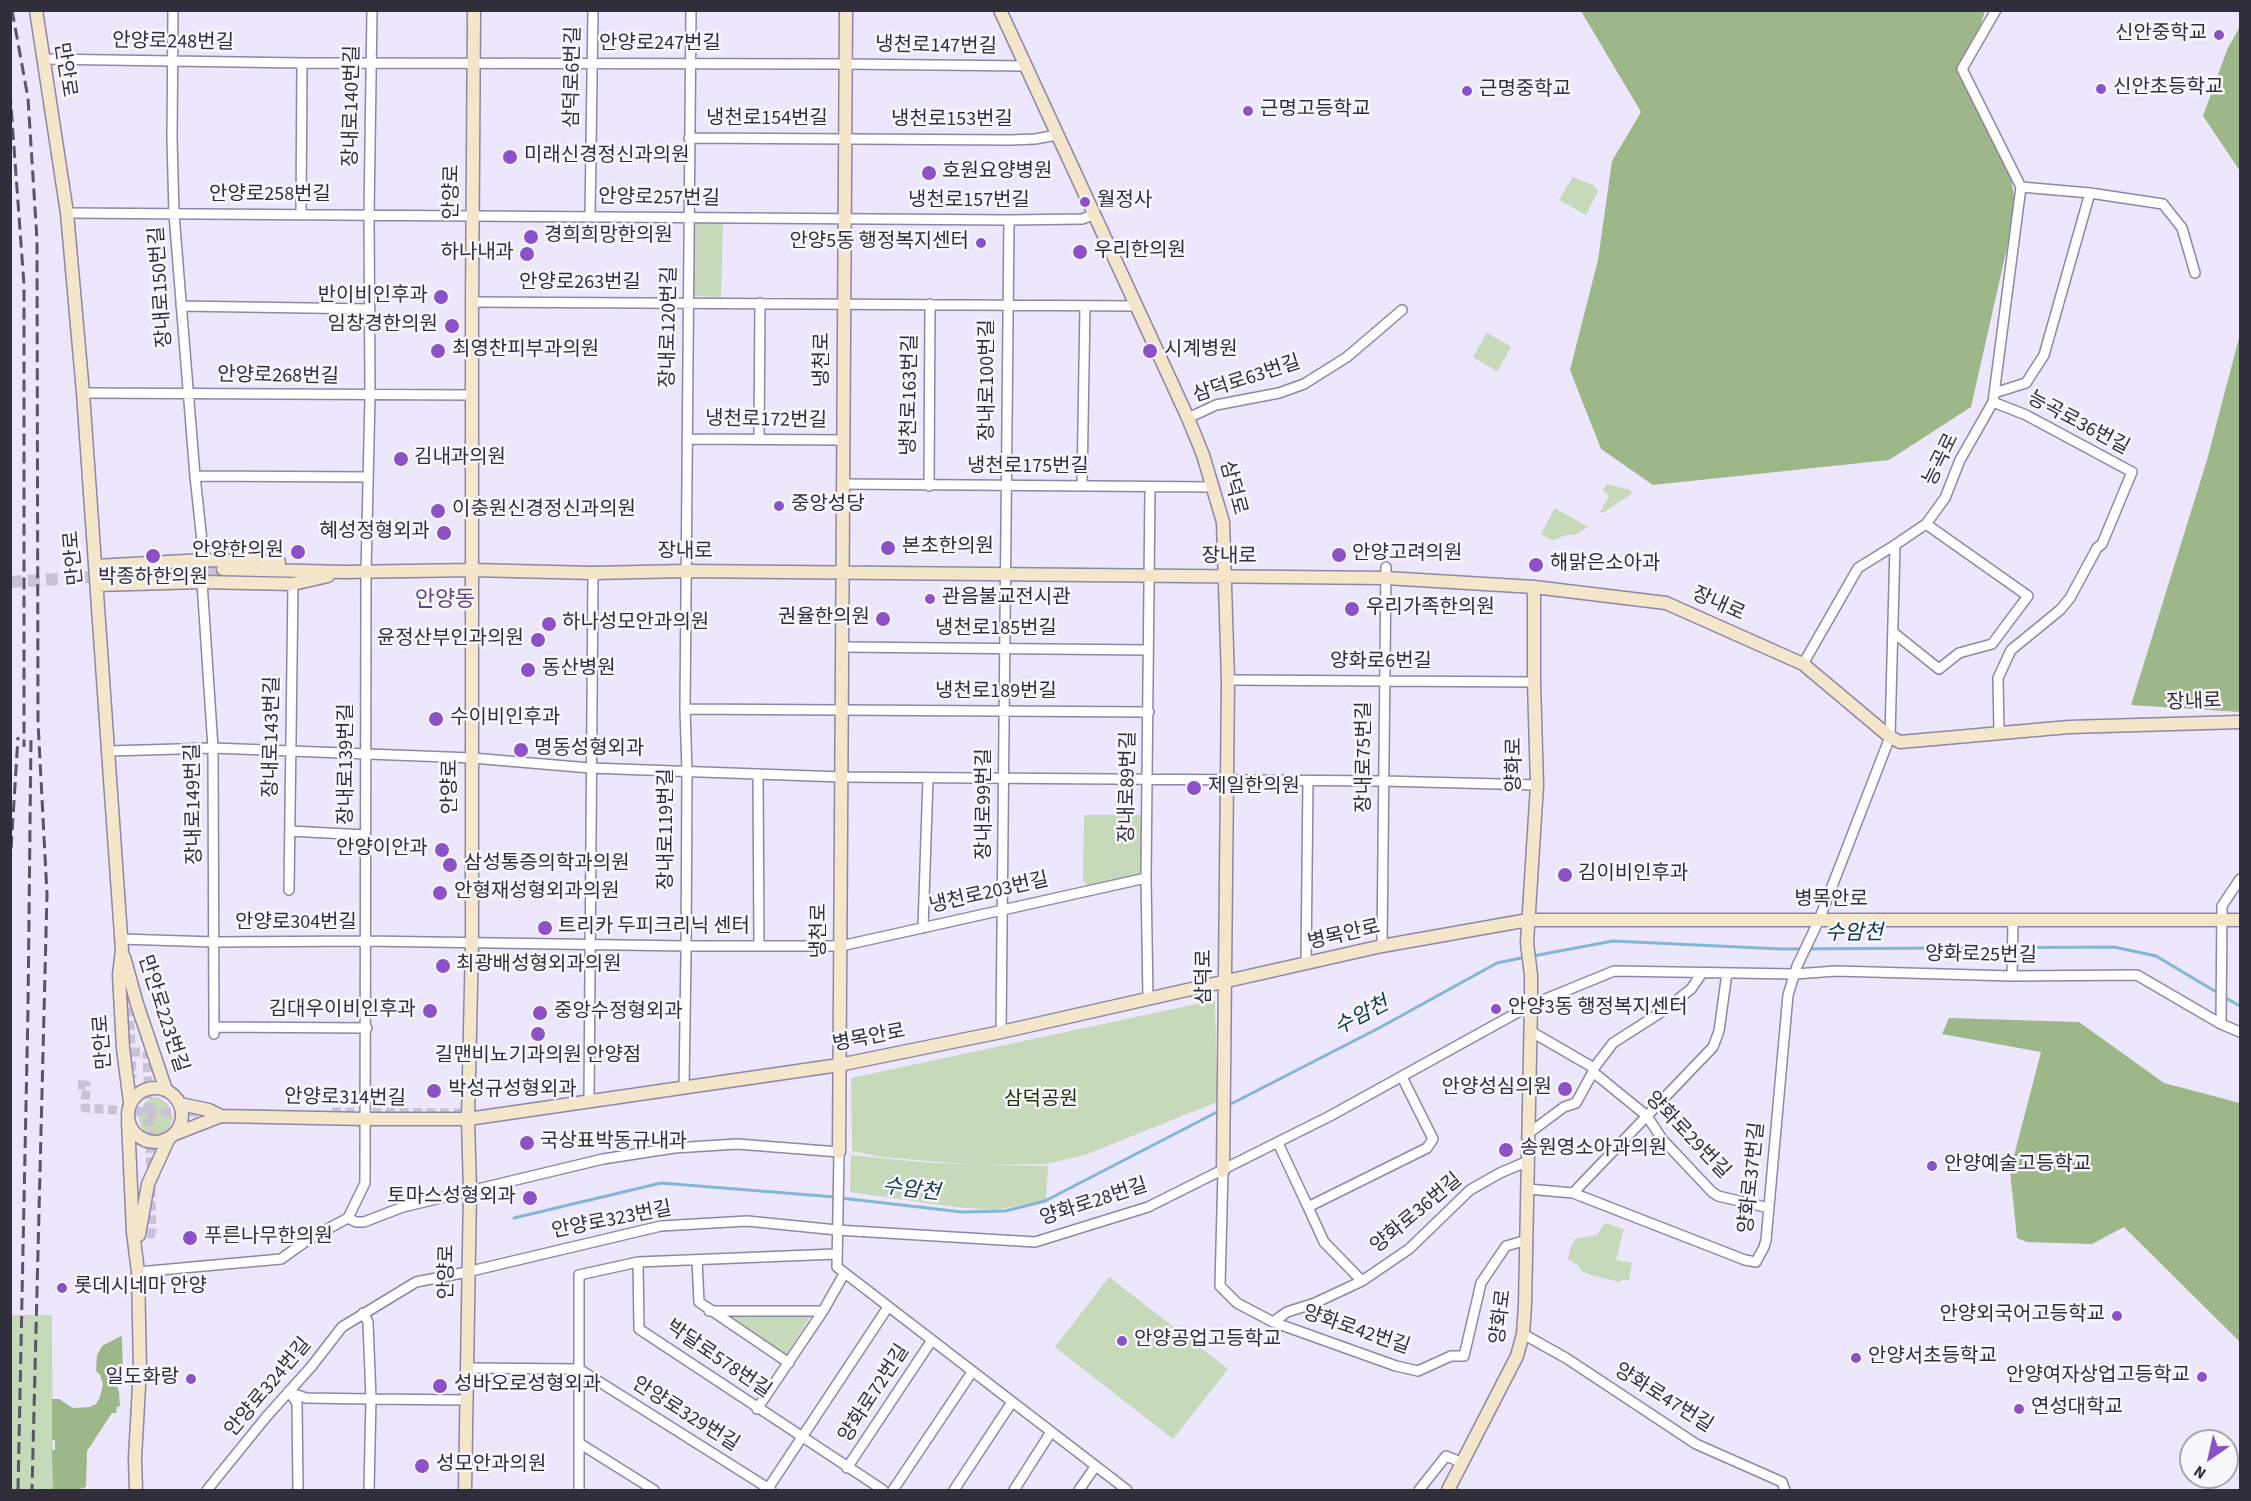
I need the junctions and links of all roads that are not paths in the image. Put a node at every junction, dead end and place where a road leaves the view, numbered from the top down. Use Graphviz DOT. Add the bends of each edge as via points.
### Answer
graph roads {
  1 [pos="36,10"];
  2 [pos="173,10"];
  3 [pos="372,10"];
  4 [pos="474,10"];
  5 [pos="593,10"];
  6 [pos="691,10"];
  7 [pos="846,10"];
  8 [pos="1000,10"];
  9 [pos="1996,10"];
  10 [pos="42,59"];
  11 [pos="174,61"];
  12 [pos="474,62"];
  13 [pos="302,63"];
  14 [pos="372,63"];
  15 [pos="593,63"];
  16 [pos="690,63"];
  17 [pos="845,64"];
  18 [pos="1026,66"];
  19 [pos="1057,135"];
  20 [pos="689,138"];
  21 [pos="846,139"];
  22 [pos="2021,186"];
  23 [pos="2090,193"];
  24 [pos="67,213"];
  25 [pos="174,214"];
  26 [pos="301,214"];
  27 [pos="369,215"];
  28 [pos="1093,215"];
  29 [pos="472,216"];
  30 [pos="590,216"];
  31 [pos="689,218"];
  32 [pos="845,219"];
  33 [pos="1009,220"];
  34 [pos="2195,273"];
  35 [pos="472,302"];
  36 [pos="689,302"];
  37 [pos="760,303"];
  38 [pos="844,304"];
  39 [pos="930,304"];
  40 [pos="1008,305"];
  41 [pos="181,306"];
  42 [pos="1085,306"];
  43 [pos="1136,306"];
  44 [pos="370,309"];
  45 [pos="1402,310"];
  46 [pos="83,393"];
  47 [pos="188,393"];
  48 [pos="472,395"];
  49 [pos="370,396"];
  50 [pos="1994,398"];
  51 [pos="1188,418"];
  52 [pos="688,438"];
  53 [pos="759,439"];
  54 [pos="844,440"];
  55 [pos="195,476"];
  56 [pos="368,477"];
  57 [pos="843,484"];
  58 [pos="1082,485"];
  59 [pos="928,486"];
  60 [pos="1007,486"];
  61 [pos="1150,487"];
  62 [pos="1213,487"];
  63 [pos="1926,524"];
  64 [pos="1895,545"];
  65 [pos="204,560"];
  66 [pos="94,566"];
  67 [pos="223,569"];
  68 [pos="472,570"];
  69 [pos="345,572"];
  70 [pos="366,572"];
  71 [pos="686,572"];
  72 [pos="1386,572"];
  73 [pos="592,573"];
  74 [pos="841,573"];
  75 [pos="1007,576"];
  76 [pos="1148,577"];
  77 [pos="1226,577"];
  78 [pos="202,582"];
  79 [pos="293,584"];
  80 [pos="97,585"];
  81 [pos="1534,587"];
  82 [pos="1894,633"];
  83 [pos="1992,644"];
  84 [pos="842,648"];
  85 [pos="1005,648"];
  86 [pos="1148,650"];
  87 [pos="2011,650"];
  88 [pos="1803,664"];
  89 [pos="1228,680"];
  90 [pos="1384,681"];
  91 [pos="1534,682"];
  92 [pos="685,709"];
  93 [pos="842,710"];
  94 [pos="1004,710"];
  95 [pos="1149,712"];
  96 [pos="2241,722"];
  97 [pos="1999,732"];
  98 [pos="1890,737"];
  99 [pos="213,748"];
  100 [pos="108,751"];
  101 [pos="291,751"];
  102 [pos="366,754"];
  103 [pos="472,758"];
  104 [pos="590,768"];
  105 [pos="687,772"];
  106 [pos="758,774"];
  107 [pos="841,777"];
  108 [pos="928,778"];
  109 [pos="1005,778"];
  110 [pos="1148,779"];
  111 [pos="1308,780"];
  112 [pos="1227,781"];
  113 [pos="1384,781"];
  114 [pos="1537,785"];
  115 [pos="290,831"];
  116 [pos="365,835"];
  117 [pos="1146,878"];
  118 [pos="2241,879"];
  119 [pos="289,890"];
  120 [pos="1004,909"];
  121 [pos="1528,920"];
  122 [pos="1819,920"];
  123 [pos="2013,920"];
  124 [pos="2222,920"];
  125 [pos="2241,920"];
  126 [pos="922,928"];
  127 [pos="366,941"];
  128 [pos="214,942"];
  129 [pos="472,943"];
  130 [pos="589,944"];
  131 [pos="121,945"];
  132 [pos="685,946"];
  133 [pos="759,946"];
  134 [pos="841,946"];
  135 [pos="1382,946"];
  136 [pos="1306,964"];
  137 [pos="1796,970"];
  138 [pos="1702,973"];
  139 [pos="1727,973"];
  140 [pos="2012,976"];
  141 [pos="1226,982"];
  142 [pos="1148,998"];
  143 [pos="1531,1005"];
  144 [pos="2221,1024"];
  145 [pos="367,1028"];
  146 [pos="1530,1031"];
  147 [pos="1001,1032"];
  148 [pos="2241,1032"];
  149 [pos="839,1065"];
  150 [pos="1594,1070"];
  151 [pos="1402,1077"];
  152 [pos="684,1088"];
  153 [pos="166,1090"];
  154 [pos="589,1101"];
  155 [pos="130,1103"];
  156 [pos="180,1104"];
  157 [pos="221,1116"];
  158 [pos="1647,1116"];
  159 [pos="365,1119"];
  160 [pos="468,1119"];
  161 [pos="128,1121"];
  162 [pos="1529,1133"];
  163 [pos="172,1137"];
  164 [pos="1278,1143"];
  165 [pos="839,1152"];
  166 [pos="1528,1161"];
  167 [pos="1223,1171"];
  168 [pos="1528,1189"];
  169 [pos="470,1190"];
  170 [pos="1573,1193"];
  171 [pos="1308,1207"];
  172 [pos="1769,1209"];
  173 [pos="348,1218"];
  174 [pos="837,1230"];
  175 [pos="1527,1240"];
  176 [pos="836,1254"];
  177 [pos="698,1260"];
  178 [pos="638,1262"];
  179 [pos="137,1266"];
  180 [pos="467,1272"];
  181 [pos="844,1274"];
  182 [pos="1362,1281"];
  183 [pos="888,1307"];
  184 [pos="709,1311"];
  185 [pos="823,1311"];
  186 [pos="363,1313"];
  187 [pos="1273,1322"];
  188 [pos="1523,1334"];
  189 [pos="932,1340"];
  190 [pos="789,1363"];
  191 [pos="466,1368"];
  192 [pos="579,1369"];
  193 [pos="972,1372"];
  194 [pos="288,1392"];
  195 [pos="371,1399"];
  196 [pos="465,1400"];
  197 [pos="1012,1402"];
  198 [pos="757,1409"];
  199 [pos="1051,1432"];
  200 [pos="802,1438"];
  201 [pos="579,1443"];
  202 [pos="1463,1463"];
  203 [pos="1095,1467"];
  204 [pos="847,1468"];
  205 [pos="642,1487"];
  206 [pos="769,1490"];
  207 [pos="136,1491"];
  208 [pos="207,1491"];
  209 [pos="298,1491"];
  210 [pos="369,1491"];
  211 [pos="465,1491"];
  212 [pos="579,1491"];
  213 [pos="654,1491"];
  214 [pos="883,1491"];
  215 [pos="893,1491"];
  216 [pos="954,1491"];
  217 [pos="1014,1491"];
  218 [pos="1079,1491"];
  219 [pos="1127,1491"];
  220 [pos="1419,1491"];
  221 [pos="1448,1491"];
  222 [pos="1785,1491"];
  1 -- 10 [label="street, 만안로"];
  2 -- 11 [label="street, 장내로150번길"];
  3 -- 14 [label="street, 장내로140번길"];
  4 -- 12 [label="street, 안양로"];
  5 -- 15 [label="street, 삼덕로6번길"];
  6 -- 16 [label="street, 장내로120번길"];
  7 -- 17 [label="street, 냉천로"];
  8 -- 18 [label="street, 삼덕로"];
  9 -- 22 [label="street" via="1962,69"];
  10 -- 11 [label="street, 안양로248번길"];
  10 -- 24 [label="street, 만안로"];
  11 -- 13 [label="street, 안양로248번길"];
  11 -- 25 [label="street, 장내로150번길"];
  12 -- 14 [label="street, 안양로248번길"];
  12 -- 15 [label="street, 안양로247번길"];
  12 -- 29 [label="street, 안양로"];
  13 -- 14 [label="street, 안양로248번길"];
  13 -- 26 [label="street"];
  14 -- 27 [label="street, 장내로140번길"];
  15 -- 16 [label="street, 안양로247번길"];
  15 -- 30 [label="street, 삼덕로6번길"];
  16 -- 17 [label="street, 안양로247번길"];
  16 -- 20 [label="street, 장내로120번길"];
  17 -- 18 [label="street, 냉천로147번길"];
  17 -- 21 [label="street, 냉천로"];
  18 -- 19 [label="street, 삼덕로"];
  19 -- 21 [label="street, 냉천로153번길" via="1011,140"];
  19 -- 28 [label="street, 삼덕로"];
  20 -- 21 [label="street, 냉천로154번길"];
  20 -- 31 [label="street, 장내로120번길"];
  21 -- 32 [label="street, 냉천로"];
  22 -- 23 [label="street"];
  22 -- 50 [label="street, 능곡로"];
  23 -- 34 [label="street" via="2163,204 2182,228"];
  23 -- 50 [label="street" via="2044,355 2026,383"];
  24 -- 25 [label="street, 안양로258번길"];
  24 -- 46 [label="street, 만안로"];
  25 -- 26 [label="street, 안양로258번길"];
  25 -- 41 [label="street, 장내로150번길"];
  26 -- 27 [label="street, 안양로258번길"];
  27 -- 29 [label="street, 안양로258번길"];
  27 -- 44 [label="street, 장내로140번길"];
  28 -- 33 [label="street, 냉천로157번길" via="1082,219"];
  28 -- 43 [label="street, 삼덕로"];
  29 -- 30 [label="street, 안양로257번길"];
  29 -- 35 [label="street, 안양로"];
  30 -- 31 [label="street, 안양로257번길"];
  31 -- 32 [label="street, 안양로257번길"];
  31 -- 36 [label="street, 장내로120번길"];
  32 -- 33 [label="street, 냉천로157번길"];
  32 -- 38 [label="street, 냉천로"];
  33 -- 40 [label="street, 장내로100번길"];
  35 -- 36 [label="street, 안양로263번길"];
  35 -- 48 [label="street, 안양로"];
  36 -- 37 [label="street, 안양로263번길"];
  36 -- 52 [label="street, 장내로120번길"];
  37 -- 38 [label="street, 안양로263번길"];
  37 -- 53 [label="street"];
  38 -- 39 [label="street"];
  38 -- 54 [label="street, 냉천로"];
  39 -- 40 [label="street"];
  39 -- 59 [label="street, 냉천로163번길"];
  40 -- 42 [label="street"];
  40 -- 60 [label="street, 장내로100번길"];
  41 -- 44 [label="street"];
  41 -- 47 [label="street, 장내로150번길"];
  42 -- 43 [label="street"];
  42 -- 58 [label="street"];
  43 -- 51 [label="street, 삼덕로"];
  44 -- 49 [label="street, 장내로140번길"];
  45 -- 51 [label="street, 삼덕로63번길" via="1347,357 1304,384 1216,405"];
  46 -- 47 [label="street, 안양로268번길"];
  46 -- 66 [label="street, 만안로"];
  47 -- 49 [label="street, 안양로268번길"];
  47 -- 55 [label="street, 장내로150번길"];
  48 -- 49 [label="street, 안양로268번길"];
  48 -- 68 [label="street, 안양로"];
  49 -- 56 [label="street, 장내로140번길"];
  50 -- 63 [label="street, 능곡로" via="1960,460 1945,498"];
  50 -- 87 [label="street, 능곡로36번길" via="2132,472 2102,544 2070,598"];
  51 -- 62 [label="street, 삼덕로"];
  52 -- 53 [label="street, 냉천로172번길"];
  52 -- 71 [label="street, 장내로120번길"];
  53 -- 54 [label="street, 냉천로172번길"];
  54 -- 57 [label="street, 냉천로"];
  55 -- 56 [label="street"];
  55 -- 65 [label="street, 장내로150번길"];
  56 -- 70 [label="street, 장내로140번길"];
  57 -- 59 [label="street, 냉천로175번길"];
  57 -- 74 [label="street, 냉천로"];
  58 -- 60 [label="street, 냉천로175번길"];
  58 -- 61 [label="street, 냉천로175번길"];
  59 -- 60 [label="street, 냉천로175번길"];
  60 -- 75 [label="street, 장내로100번길"];
  61 -- 62 [label="street, 냉천로175번길"];
  61 -- 76 [label="street"];
  62 -- 77 [label="street, 삼덕로" via="1223,522"];
  63 -- 64 [label="street, 능곡로"];
  63 -- 83 [label="street" via="2028,596"];
  64 -- 82 [label="street"];
  64 -- 88 [label="street, 능곡로" via="1858,568"];
  65 -- 66 [label="street"];
  65 -- 69 [label="street" via="300,562"];
  66 -- 80 [label="street, 만안로"];
  67 -- 69 [label="street, 장내로"];
  68 -- 70 [label="street, 장내로"];
  68 -- 73 [label="street, 장내로"];
  68 -- 103 [label="street, 안양로"];
  69 -- 70 [label="street, 장내로"];
  69 -- 79 [label="street"];
  70 -- 102 [label="street, 장내로139번길"];
  71 -- 73 [label="street, 장내로"];
  71 -- 74 [label="street, 장내로"];
  71 -- 92 [label="street, 장내로119번길"];
  72 -- 77 [label="street, 장내로"];
  72 -- 81 [label="street, 장내로"];
  72 -- 90 [label="street, 장내로75번길"];
  73 -- 104 [label="street"];
  74 -- 75 [label="street, 장내로"];
  74 -- 84 [label="street, 냉천로"];
  75 -- 76 [label="street, 장내로"];
  75 -- 85 [label="street, 장내로99번길"];
  76 -- 77 [label="street, 장내로"];
  76 -- 86 [label="street, 장내로89번길"];
  77 -- 89 [label="street, 삼덕로"];
  78 -- 79 [label="street"];
  78 -- 80 [label="street"];
  78 -- 99 [label="street, 장내로149번길"];
  79 -- 101 [label="street, 장내로143번길"];
  80 -- 100 [label="street, 만안로"];
  81 -- 88 [label="street, 장내로" via="1666,603"];
  81 -- 91 [label="street, 양화로"];
  82 -- 83 [label="street" via="1939,669 1959,653"];
  82 -- 98 [label="street"];
  83 -- 87 [label="street"];
  84 -- 85 [label="street, 냉천로185번길"];
  84 -- 93 [label="street, 냉천로"];
  85 -- 86 [label="street, 냉천로185번길"];
  85 -- 94 [label="street, 장내로99번길"];
  86 -- 95 [label="street, 장내로89번길"];
  87 -- 97 [label="street, 능곡로36번길" via="1998,678"];
  88 -- 98 [label="street, 장내로"];
  89 -- 90 [label="street, 양화로6번길"];
  89 -- 112 [label="street, 삼덕로"];
  90 -- 91 [label="street, 양화로6번길"];
  90 -- 113 [label="street, 장내로75번길"];
  91 -- 114 [label="street, 양화로"];
  92 -- 93 [label="street"];
  92 -- 105 [label="street, 장내로119번길"];
  93 -- 94 [label="street, 냉천로189번길"];
  93 -- 107 [label="street, 냉천로"];
  94 -- 95 [label="street, 냉천로189번길"];
  94 -- 109 [label="street, 장내로99번길"];
  95 -- 110 [label="street, 장내로89번길"];
  96 -- 97 [label="street, 장내로"];
  97 -- 98 [label="street, 장내로" via="1900,742"];
  98 -- 122 [label="street"];
  99 -- 100 [label="street"];
  99 -- 101 [label="street"];
  99 -- 128 [label="street, 장내로149번길"];
  100 -- 131 [label="street, 만안로"];
  101 -- 102 [label="street"];
  101 -- 115 [label="street, 장내로143번길"];
  102 -- 103 [label="street"];
  102 -- 116 [label="street, 장내로139번길"];
  103 -- 104 [label="street"];
  103 -- 129 [label="street, 안양로"];
  104 -- 105 [label="street"];
  104 -- 130 [label="street"];
  105 -- 106 [label="street"];
  105 -- 132 [label="street, 장내로119번길"];
  106 -- 107 [label="street"];
  106 -- 133 [label="street"];
  107 -- 108 [label="street"];
  107 -- 134 [label="street, 냉천로"];
  108 -- 109 [label="street"];
  108 -- 126 [label="street"];
  109 -- 110 [label="street"];
  109 -- 120 [label="street, 장내로99번길"];
  110 -- 112 [label="street"];
  110 -- 117 [label="street, 장내로89번길"];
  111 -- 112 [label="street"];
  111 -- 113 [label="street"];
  111 -- 136 [label="street"];
  112 -- 141 [label="street, 삼덕로"];
  113 -- 114 [label="street"];
  113 -- 135 [label="street, 장내로75번길"];
  114 -- 121 [label="street, 양화로"];
  115 -- 116 [label="street"];
  115 -- 119 [label="street, 장내로143번길"];
  116 -- 127 [label="street, 장내로139번길"];
  117 -- 120 [label="street, 냉천로203번길"];
  117 -- 142 [label="street, 장내로89번길"];
  118 -- 124 [label="street" via="2222,906"];
  120 -- 126 [label="street, 냉천로203번길"];
  120 -- 147 [label="street, 장내로99번길"];
  121 -- 122 [label="street, 병목안로"];
  121 -- 135 [label="street, 병목안로"];
  121 -- 143 [label="street, 양화로"];
  122 -- 123 [label="street, 병목안로"];
  122 -- 137 [label="street, 양화로37번길"];
  123 -- 124 [label="street, 병목안로"];
  123 -- 140 [label="street"];
  124 -- 125 [label="street, 병목안로"];
  124 -- 144 [label="street"];
  126 -- 134 [label="street, 냉천로203번길"];
  127 -- 128 [label="street, 안양로304번길"];
  127 -- 129 [label="street, 안양로304번길"];
  127 -- 145 [label="street, 장내로139번길"];
  128 -- 131 [label="street, 안양로304번길"];
  128 -- 145 [label="street, 장내로149번길" via="215,1030"];
  129 -- 130 [label="street, 안양로304번길"];
  129 -- 160 [label="street, 안양로"];
  130 -- 132 [label="street, 안양로304번길"];
  130 -- 154 [label="street"];
  131 -- 153 [label="street, 만안로223번길"];
  131 -- 155 [label="street, 만안로" via="119,986"];
  132 -- 133 [label="street, 냉천로203번길"];
  132 -- 152 [label="street, 장내로119번길"];
  133 -- 134 [label="street, 냉천로203번길"];
  134 -- 149 [label="street, 냉천로"];
  135 -- 136 [label="street, 병목안로"];
  136 -- 141 [label="street, 병목안로"];
  137 -- 139 [label="street, 양화로25번길"];
  137 -- 140 [label="street, 양화로25번길"];
  137 -- 172 [label="street, 양화로37번길" via="1788,995"];
  138 -- 139 [label="street, 양화로25번길"];
  138 -- 143 [label="street, 양화로25번길" via="1614,971"];
  138 -- 150 [label="street" via="1691,989 1664,1011 1613,1043"];
  139 -- 158 [label="street" via="1718,1039"];
  140 -- 144 [label="street, 양화로25번길" via="2137,975"];
  141 -- 142 [label="street, 병목안로"];
  141 -- 167 [label="street, 삼덕로"];
  142 -- 147 [label="street, 병목안로"];
  143 -- 146 [label="street, 양화로"];
  143 -- 151 [label="street, 양화로28번길"];
  144 -- 148 [label="street, 양화로25번길"];
  145 -- 159 [label="street, 장내로139번길"];
  146 -- 150 [label="street, 양화로29번길"];
  146 -- 162 [label="street, 양화로"];
  147 -- 149 [label="street, 병목안로"];
  149 -- 152 [label="street, 병목안로"];
  149 -- 165 [label="street, 냉천로"];
  150 -- 158 [label="street, 양화로29번길"];
  150 -- 162 [label="street" via="1576,1103 1564,1107"];
  151 -- 164 [label="street, 양화로28번길"];
  151 -- 171 [label="street" via="1433,1139 1427,1148"];
  152 -- 154 [label="street, 병목안로"];
  153 -- 155 [label="street" via="145,1089"];
  153 -- 156 [label="street"];
  154 -- 160 [label="street, 병목안로"];
  155 -- 161 [label="street"];
  156 -- 157 [label="street"];
  156 -- 163 [label="street" via="181,1125"];
  157 -- 159 [label="street, 안양로314번길"];
  157 -- 163 [label="street"];
  158 -- 170 [label="street"];
  158 -- 172 [label="street, 양화로29번길" via="1712,1192"];
  159 -- 160 [label="street, 안양로314번길"];
  159 -- 173 [label="street, 장내로139번길" via="365,1183"];
  160 -- 169 [label="street, 안양로"];
  161 -- 163 [label="street" via="132,1131 148,1142 158,1143"];
  161 -- 179 [label="street"];
  162 -- 166 [label="street, 양화로"];
  163 -- 179 [label="street" via="148,1184"];
  164 -- 167 [label="street, 양화로28번길"];
  164 -- 171 [label="street"];
  165 -- 169 [label="street" via="737,1144 674,1148"];
  165 -- 174 [label="street"];
  166 -- 168 [label="street, 양화로"];
  166 -- 182 [label="street, 양화로36번길" via="1470,1190 1409,1249"];
  167 -- 174 [label="street, 양화로28번길" via="1148,1207 1035,1242"];
  167 -- 187 [label="street, 양화로42번길" via="1220,1286 1237,1304"];
  168 -- 170 [label="street, 양화로37번길"];
  168 -- 175 [label="street, 양화로"];
  169 -- 173 [label="street" via="363,1222"];
  169 -- 180 [label="street, 안양로"];
  170 -- 172 [label="street, 양화로37번길" via="1756,1262 1766,1240"];
  171 -- 182 [label="street" via="1324,1242"];
  173 -- 179 [label="street" via="281,1259"];
  174 -- 176 [label="street"];
  174 -- 180 [label="street, 안양로323번길" via="747,1221 661,1226"];
  175 -- 187 [label="street, 양화로42번길" via="1506,1246 1481,1283 1464,1356 1451,1356 1418,1371"];
  175 -- 188 [label="street, 양화로"];
  176 -- 177 [label="street"];
  176 -- 181 [label="street" via="837,1267"];
  177 -- 178 [label="street"];
  177 -- 184 [label="street" via="699,1302"];
  178 -- 192 [label="street" via="579,1275"];
  178 -- 198 [label="street, 박달로578번길" via="639,1329"];
  179 -- 207 [label="street" via="140,1368"];
  180 -- 186 [label="street, 안양로324번길" via="416,1282"];
  180 -- 191 [label="street, 안양로"];
  181 -- 183 [label="street, 양화로72번길"];
  181 -- 185 [label="street"];
  182 -- 187 [label="street, 양화로36번길" via="1315,1304 1287,1312"];
  183 -- 189 [label="street, 양화로72번길"];
  183 -- 200 [label="street"];
  184 -- 185 [label="street"];
  184 -- 190 [label="street"];
  185 -- 190 [label="street"];
  186 -- 194 [label="street, 안양로324번길" via="342,1327"];
  186 -- 195 [label="street" via="368,1322"];
  188 -- 202 [label="street, 양화로" via="1517,1356"];
  188 -- 222 [label="street, 양화로47번길" via="1696,1444 1782,1482"];
  189 -- 193 [label="street, 양화로72번길"];
  189 -- 204 [label="street, 양화로72번길"];
  190 -- 198 [label="street"];
  191 -- 192 [label="street"];
  191 -- 196 [label="street, 안양로"];
  192 -- 201 [label="street"];
  192 -- 206 [label="street, 안양로329번길"];
  193 -- 197 [label="street, 양화로72번길"];
  193 -- 215 [label="street"];
  194 -- 195 [label="street" via="306,1398"];
  194 -- 208 [label="street, 안양로324번길"];
  194 -- 209 [label="street" via="297,1403"];
  195 -- 196 [label="street"];
  195 -- 210 [label="street"];
  196 -- 211 [label="street, 안양로"];
  197 -- 199 [label="street, 양화로72번길"];
  197 -- 216 [label="street"];
  198 -- 200 [label="street, 박달로578번길"];
  199 -- 203 [label="street, 양화로72번길"];
  199 -- 217 [label="street"];
  200 -- 204 [label="street, 박달로578번길"];
  200 -- 206 [label="street"];
  201 -- 205 [label="street"];
  201 -- 212 [label="street"];
  202 -- 220 [label="street" via="1446,1456"];
  202 -- 221 [label="street, 양화로"];
  203 -- 218 [label="street"];
  203 -- 219 [label="street, 양화로72번길"];
  204 -- 214 [label="street, 박달로578번길"];
  205 -- 213 [label="street"];
}
